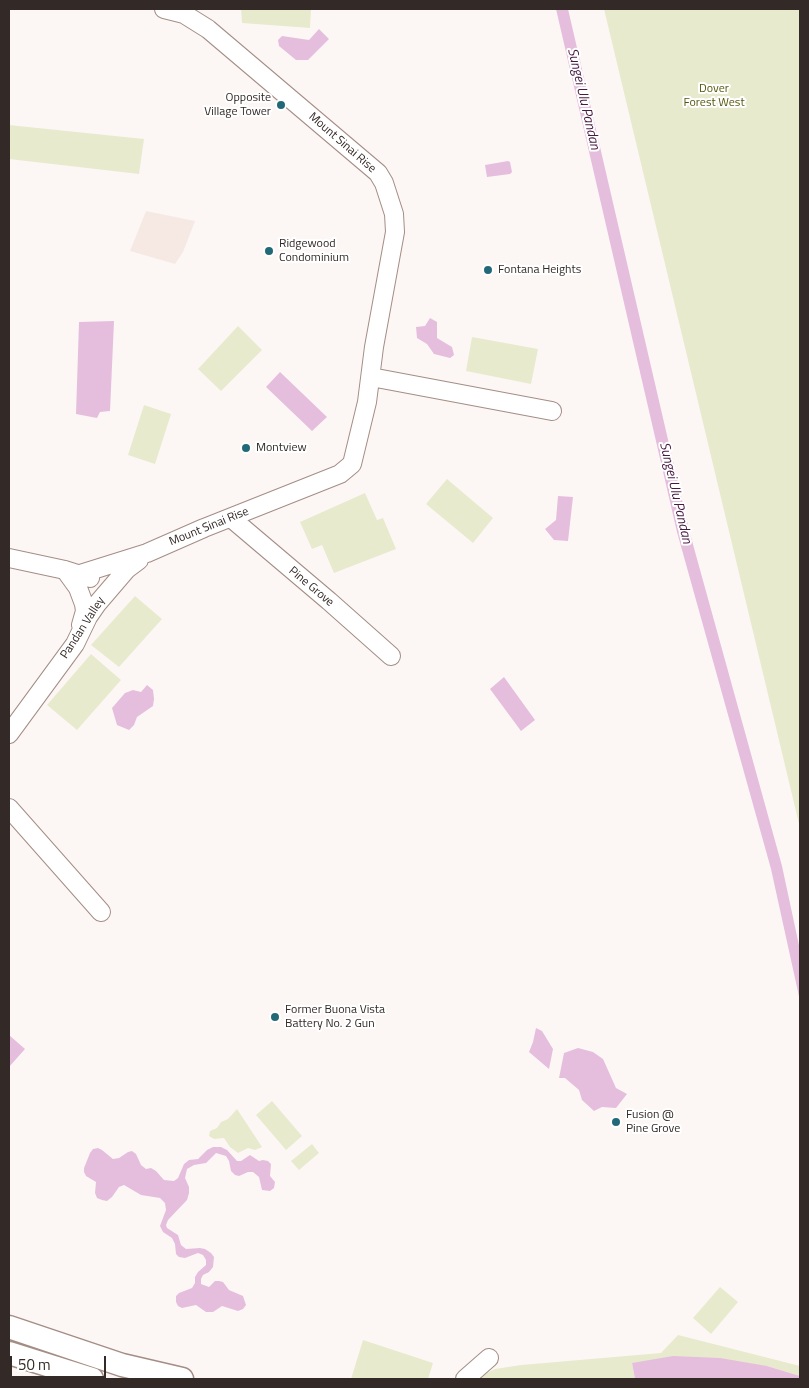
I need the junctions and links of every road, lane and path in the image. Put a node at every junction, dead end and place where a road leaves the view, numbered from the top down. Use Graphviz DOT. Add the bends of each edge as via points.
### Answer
graph roads {
  1 [pos="164,9"];
  2 [pos="371,377"];
  3 [pos="552,411"];
  4 [pos="231,518"];
  5 [pos="147,553"];
  6 [pos="9,558"];
  7 [pos="73,572"];
  8 [pos="112,584"];
  9 [pos="75,644"];
  10 [pos="391,656"];
  11 [pos="9,734"];
  12 [pos="9,808"];
  13 [pos="102,912"];
  14 [pos="9,1327"];
  15 [pos="9,1353"];
  16 [pos="489,1358"];
  17 [pos="92,1379"];
  18 [pos="182,1379"];
  19 [pos="465,1379"];
  1 -- 2 [label="street, Mount Sinai Rise" via="184,14 208,29 378,173 394,214 395,232"];
  2 -- 3 [label="street"];
  2 -- 4 [label="street, Mount Sinai Rise" via="352,464 340,474"];
  4 -- 5 [label="street, Mount Sinai Rise"];
  4 -- 10 [label="street, Pine Grove"];
  5 -- 7 [label="street"];
  5 -- 8 [label="street, Pandan Valley"];
  6 -- 7 [label="street"];
  7 -- 8 [label="street"];
  7 -- 9 [label="street" via="85,611"];
  8 -- 9 [label="street, Pandan Valley" via="88,617"];
  9 -- 11 [label="street, Pandan Valley"];
  12 -- 13 [label="street"];
  14 -- 18 [label="main road" via="122,1365"];
  15 -- 17 [label="main road"];
  16 -- 19 [label="street"];
}
